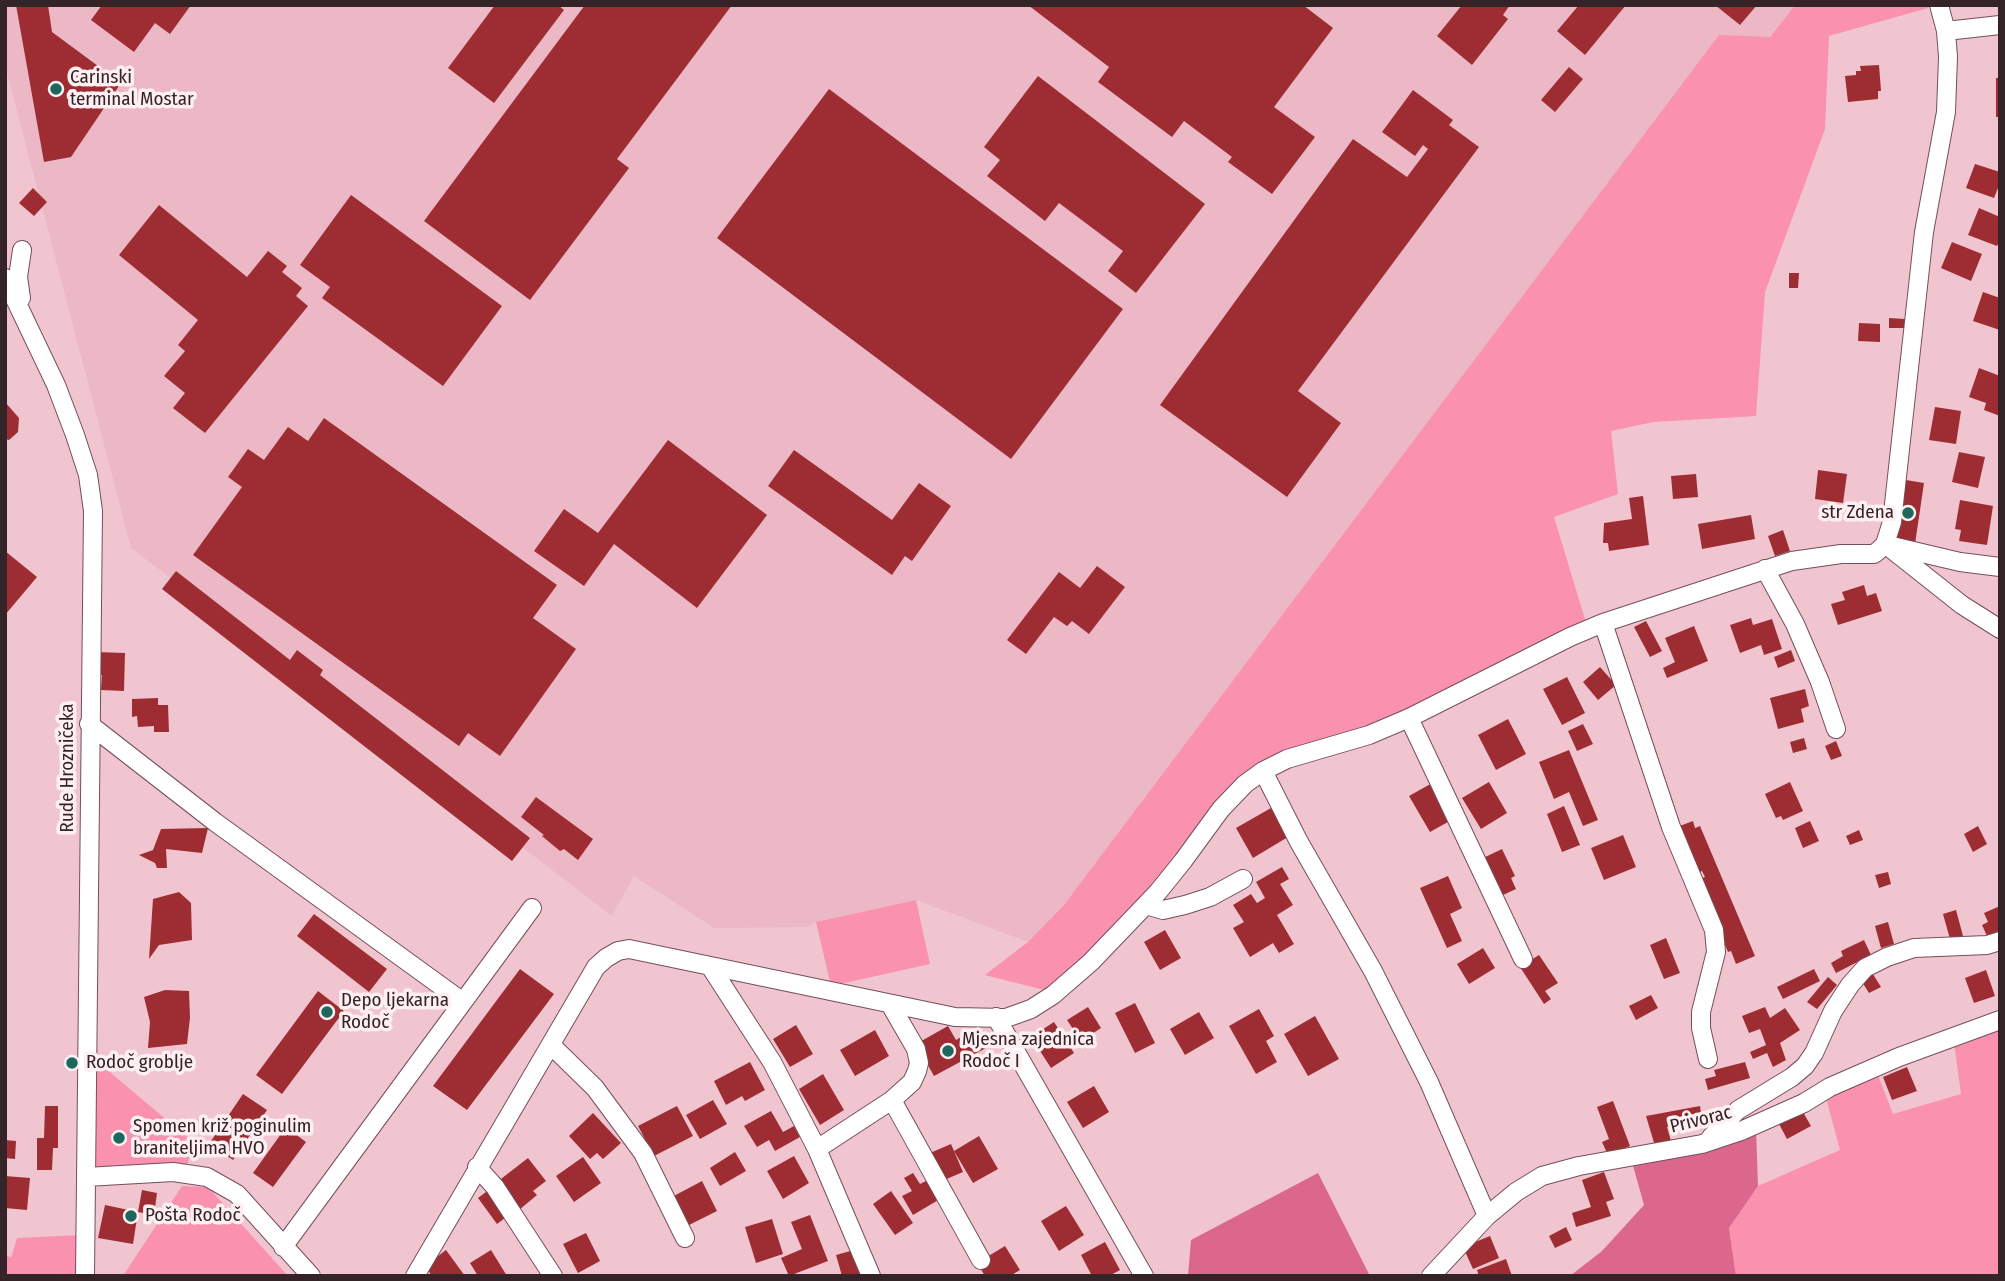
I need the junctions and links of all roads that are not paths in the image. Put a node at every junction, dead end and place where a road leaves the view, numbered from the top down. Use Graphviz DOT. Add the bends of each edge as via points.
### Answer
graph roads {
  1 [pos="1939,5"];
  2 [pos="2000,24"];
  3 [pos="1946,31"];
  4 [pos="22,250"];
  5 [pos="5,278"];
  6 [pos="26,323"];
  7 [pos="1885,544"];
  8 [pos="2000,567"];
  9 [pos="1765,569"];
  10 [pos="1603,623"];
  11 [pos="2000,629"];
  12 [pos="1409,718"];
  13 [pos="89,724"];
  14 [pos="1836,729"];
  15 [pos="1263,771"];
  16 [pos="1243,879"];
  17 [pos="1146,905"];
  18 [pos="532,908"];
  19 [pos="2000,941"];
  20 [pos="1522,959"];
  21 [pos="710,966"];
  22 [pos="464,1002"];
  23 [pos="890,1004"];
  24 [pos="996,1017"];
  25 [pos="2000,1020"];
  26 [pos="551,1045"];
  27 [pos="1708,1059"];
  28 [pos="891,1100"];
  29 [pos="1702,1144"];
  30 [pos="817,1149"];
  31 [pos="477,1167"];
  32 [pos="86,1177"];
  33 [pos="1487,1216"];
  34 [pos="685,1238"];
  35 [pos="284,1247"];
  36 [pos="981,1259"];
  37 [pos="85,1276"];
  38 [pos="311,1276"];
  39 [pos="415,1276"];
  40 [pos="553,1276"];
  41 [pos="871,1276"];
  42 [pos="1144,1276"];
  43 [pos="1431,1276"];
  1 -- 3 [label="street"];
  2 -- 3 [label="street"];
  3 -- 7 [label="street" via="1946,112 1924,232 1892,522"];
  4 -- 6 [label="street" via="19,289"];
  5 -- 6 [label="street, Rude Hrozničeka"];
  6 -- 13 [label="street, Rude Hrozničeka" via="56,385 88,475 93,511"];
  7 -- 8 [label="street"];
  7 -- 9 [label="street" via="1874,554 1814,556"];
  7 -- 11 [label="street"];
  9 -- 10 [label="street"];
  9 -- 14 [label="street" via="1795,624"];
  10 -- 12 [label="street"];
  10 -- 27 [label="street" via="1671,827 1714,930 1716,952 1700,1012"];
  12 -- 15 [label="street"];
  12 -- 20 [label="street"];
  13 -- 22 [label="street" via="215,822"];
  13 -- 32 [label="street, Rude Hrozničeka"];
  15 -- 17 [label="street" via="1221,809"];
  15 -- 33 [label="street" via="1373,971"];
  16 -- 17 [label="street" via="1185,905 1163,910"];
  17 -- 24 [label="street" via="1053,995 1031,1010"];
  18 -- 22 [label="street"];
  19 -- 29 [label="street" via="1914,948 1865,968 1833,1012 1805,1066 1738,1110"];
  21 -- 23 [label="street"];
  21 -- 26 [label="street" via="629,949 618,951 596,967"];
  21 -- 30 [label="street" via="772,1062"];
  22 -- 35 [label="street"];
  23 -- 24 [label="street" via="955,1017"];
  23 -- 28 [label="street" via="919,1063 912,1082"];
  24 -- 42 [label="street"];
  25 -- 29 [label="street, Privorac" via="1899,1057 1763,1123"];
  26 -- 31 [label="street"];
  26 -- 34 [label="street" via="595,1088 643,1153"];
  28 -- 30 [label="street"];
  28 -- 36 [label="street"];
  29 -- 33 [label="street, Privorac" via="1542,1177"];
  30 -- 41 [label="street"];
  31 -- 39 [label="street"];
  31 -- 40 [label="street"];
  32 -- 35 [label="street" via="173,1172 207,1177 237,1194"];
  32 -- 37 [label="street, Rude Hrozničeka"];
  33 -- 43 [label="street, Privorac"];
  35 -- 38 [label="street"];
}
